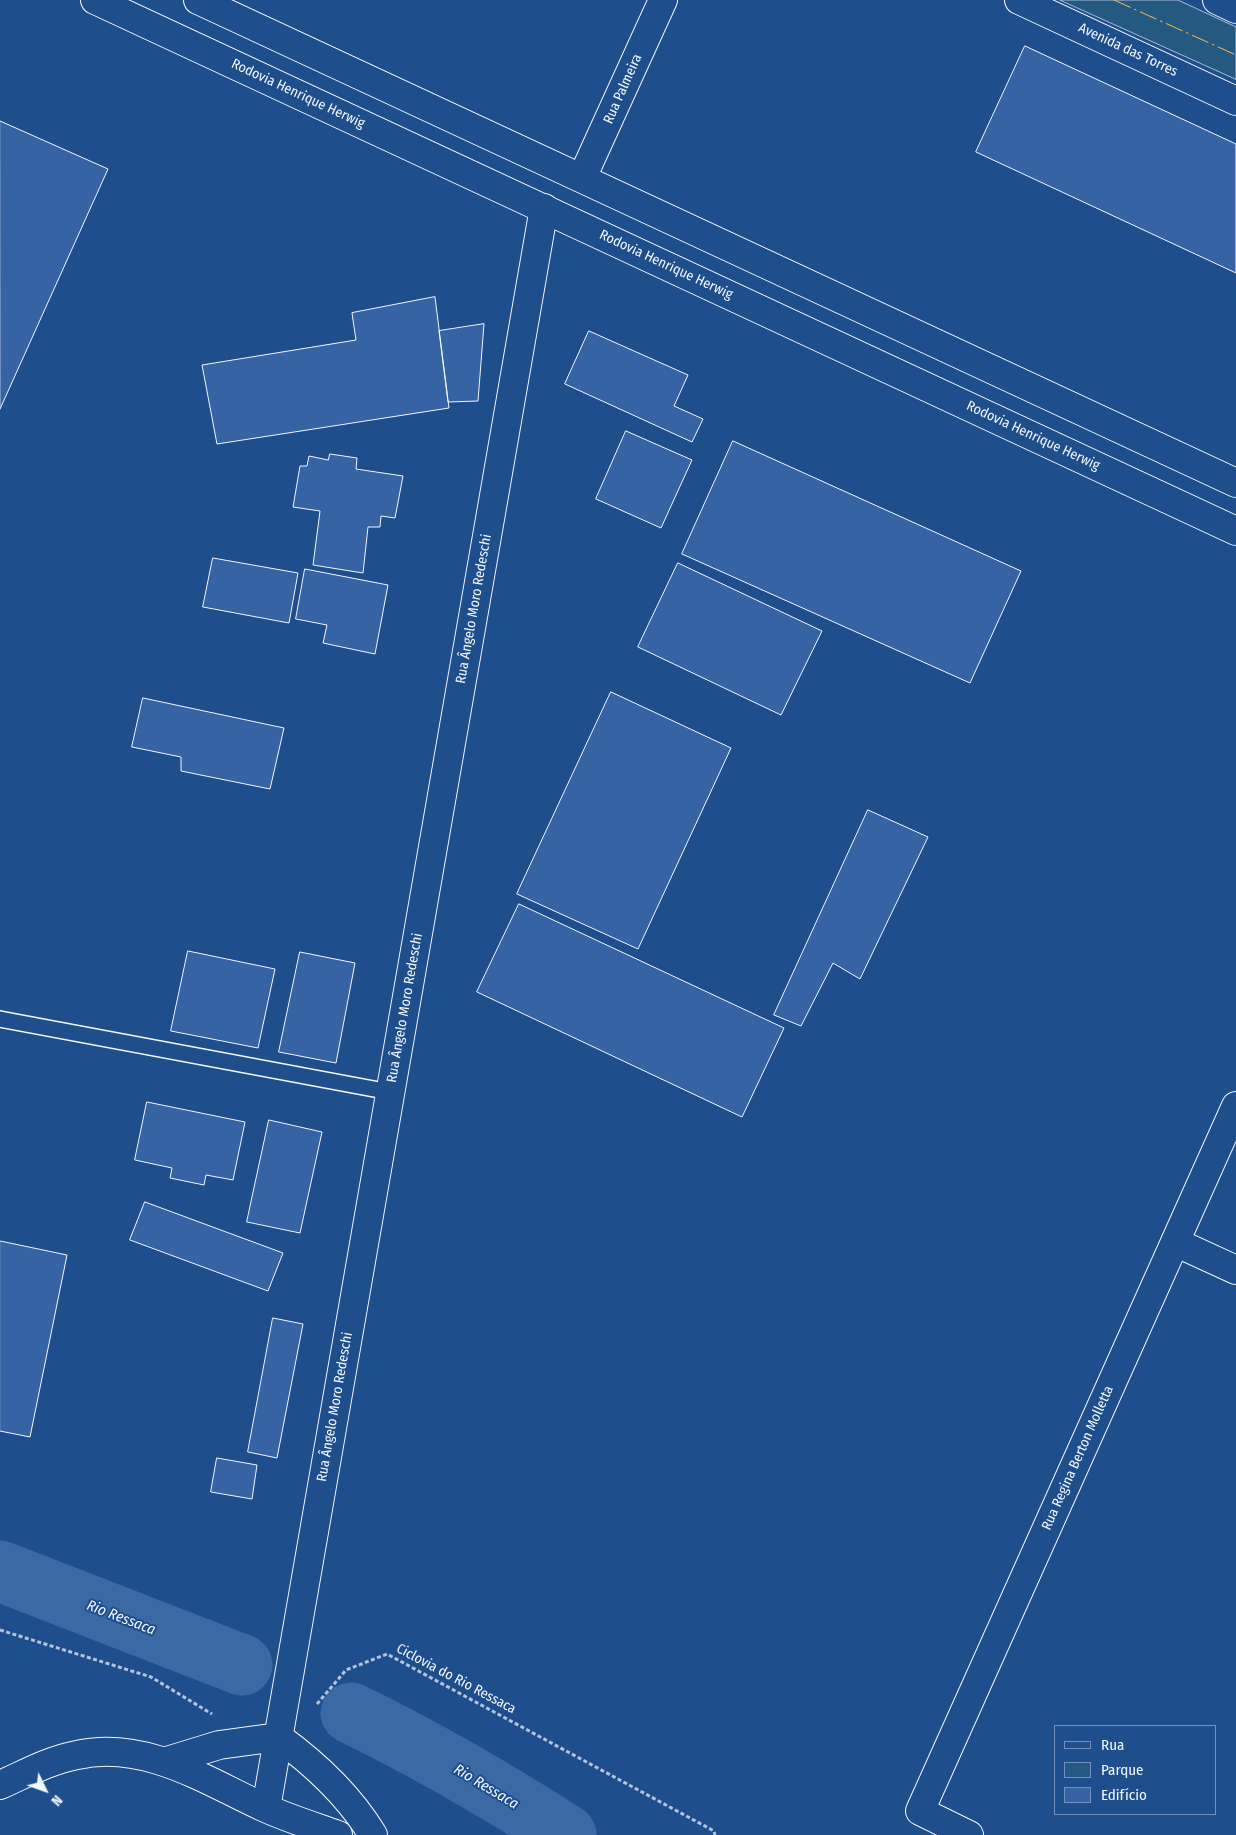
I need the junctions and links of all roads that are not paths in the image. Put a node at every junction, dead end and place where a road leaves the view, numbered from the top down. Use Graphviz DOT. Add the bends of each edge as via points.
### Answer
graph roads {
  1 [pos="95,0"];
  2 [pos="198,0"];
  3 [pos="663,0"];
  4 [pos="1019,0"];
  5 [pos="1217,0"];
  6 [pos="1236,9"];
  7 [pos="1236,101"];
  8 [pos="582,178"];
  9 [pos="544,208"];
  10 [pos="1236,483"];
  11 [pos="1236,531"];
  12 [pos="0,1019"];
  13 [pos="390,1092"];
  14 [pos="1236,1106"];
  15 [pos="1175,1242"];
  16 [pos="1236,1270"];
  17 [pos="278,1737"];
  18 [pos="167,1761"];
  19 [pos="0,1785"];
  20 [pos="266,1808"];
  21 [pos="338,1835"];
  22 [pos="373,1835"];
  23 [pos="970,1835"];
  1 -- 9 [label="main road, Rodovia Henrique Herwig"];
  2 -- 8 [label="main road"];
  3 -- 8 [label="main road, Rua Palmeira"];
  4 -- 7 [label="main road, Avenida das Torres"];
  5 -- 6 [label="main road"];
  8 -- 10 [label="main road"];
  9 -- 11 [label="main road, Rodovia Henrique Herwig"];
  9 -- 13 [label="main road, Rua Ângelo Moro Redeschi"];
  12 -- 13 [label="lane"];
  13 -- 17 [label="main road, Rua Ângelo Moro Redeschi"];
  14 -- 15 [label="main road, Rua Regina Berton Molletta"];
  15 -- 16 [label="main road"];
  15 -- 23 [label="main road, Rua Regina Berton Molletta" via="920,1811"];
  17 -- 18 [label="main road" via="219,1745"];
  17 -- 20 [label="main road, Rua Ângelo Moro Redeschi"];
  17 -- 22 [label="main road" via="322,1774 362,1816"];
  18 -- 19 [label="main road" via="112,1752 79,1754"];
  18 -- 20 [label="main road"];
  20 -- 21 [label="main road"];
}
